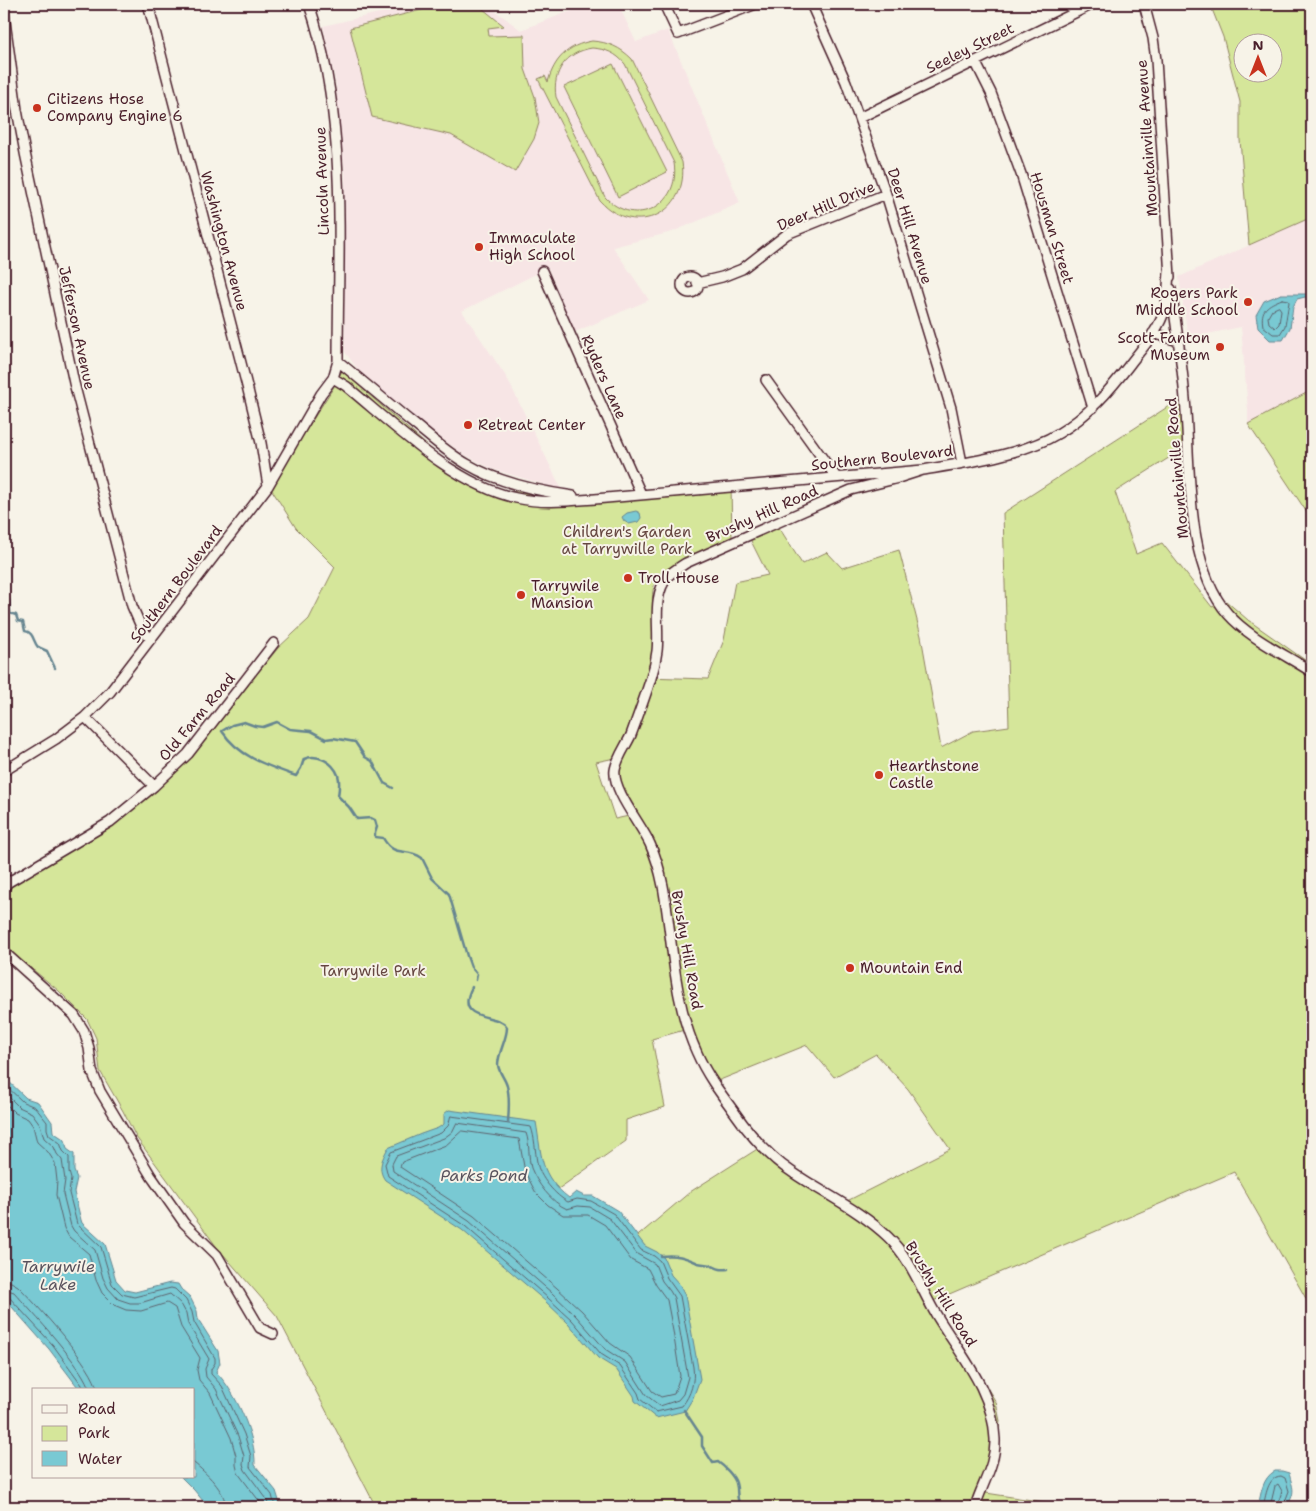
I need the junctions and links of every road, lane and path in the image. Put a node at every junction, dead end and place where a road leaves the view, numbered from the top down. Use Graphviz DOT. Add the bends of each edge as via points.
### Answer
graph roads {
  1 [pos="148,4"];
  2 [pos="309,4"];
  3 [pos="664,4"];
  4 [pos="756,4"];
  5 [pos="811,4"];
  6 [pos="1092,4"];
  7 [pos="1144,4"];
  8 [pos="4,14"];
  9 [pos="975,61"];
  10 [pos="860,118"];
  11 [pos="886,194"];
  12 [pos="542,271"];
  13 [pos="1169,271"];
  14 [pos="697,282"];
  15 [pos="1153,333"];
  16 [pos="1178,341"];
  17 [pos="338,361"];
  18 [pos="333,378"];
  19 [pos="766,380"];
  20 [pos="1093,408"];
  21 [pos="962,463"];
  22 [pos="923,470"];
  23 [pos="836,477"];
  24 [pos="268,486"];
  25 [pos="641,494"];
  26 [pos="595,499"];
  27 [pos="151,638"];
  28 [pos="274,643"];
  29 [pos="1312,672"];
  30 [pos="85,717"];
  31 [pos="4,771"];
  32 [pos="154,786"];
  33 [pos="5,884"];
  34 [pos="4,952"];
  35 [pos="273,1334"];
  36 [pos="975,1507"];
  1 -- 24 [label="street, Washington Avenue" via="248,390"];
  2 -- 17 [label="street, Lincoln Avenue" via="327,76 337,150"];
  3 -- 4 [label="street" via="678,34"];
  5 -- 10 [label="street, Deer Hill Avenue"];
  6 -- 9 [label="street, Seeley Street"];
  7 -- 13 [label="street, Mountainville Avenue" via="1156,60"];
  8 -- 27 [label="street, Jefferson Avenue" via="25,153 74,383 132,606"];
  9 -- 10 [label="street, Seeley Street"];
  9 -- 20 [label="street, Housman Street" via="991,93 1021,174"];
  10 -- 11 [label="street, Deer Hill Avenue"];
  11 -- 14 [label="street, Deer Hill Drive" via="787,234 742,269"];
  11 -- 21 [label="street, Deer Hill Avenue" via="951,408"];
  12 -- 25 [label="street, Ryders Lane"];
  13 -- 15 [label="street, Southern Boulevard" via="1164,310"];
  13 -- 16 [label="street, Mountainville Road"];
  15 -- 16 [label="street"];
  15 -- 20 [label="street, Southern Boulevard"];
  16 -- 29 [label="street, Mountainville Road" via="1192,508 1202,566 1210,586 1229,616"];
  17 -- 18 [label="street, Southern Boulevard"];
  17 -- 26 [label="street, Southern Boulevard" via="468,465 494,477 548,493"];
  18 -- 24 [label="street, Southern Boulevard"];
  18 -- 26 [label="street, Southern Boulevard" via="440,463 488,490 545,502"];
  19 -- 23 [label="street"];
  20 -- 21 [label="street, Southern Boulevard" via="1059,433 1036,444"];
  21 -- 22 [label="street, Southern Boulevard"];
  22 -- 23 [label="street, Southern Boulevard"];
  22 -- 36 [label="street, Brushy Hill Road" via="851,490 686,562 668,576 657,604 657,651 653,670 615,771 621,796 641,826 657,864 680,1000 697,1053 710,1076 759,1144 776,1160 869,1222 900,1250 980,1384 991,1415 995,1440 992,1466"];
  23 -- 25 [label="street, Southern Boulevard"];
  24 -- 27 [label="street, Southern Boulevard"];
  25 -- 26 [label="street, Southern Boulevard"];
  27 -- 30 [label="street, Southern Boulevard" via="110,692"];
  28 -- 32 [label="street, Old Farm Road" via="188,754"];
  30 -- 31 [label="street, Southern Boulevard"];
  30 -- 32 [label="street"];
  32 -- 33 [label="street, Old Farm Road" via="110,822"];
  34 -- 35 [label="street" via="74,1015 84,1031 92,1071 100,1091 151,1176 184,1223 217,1255 260,1328"];
}
